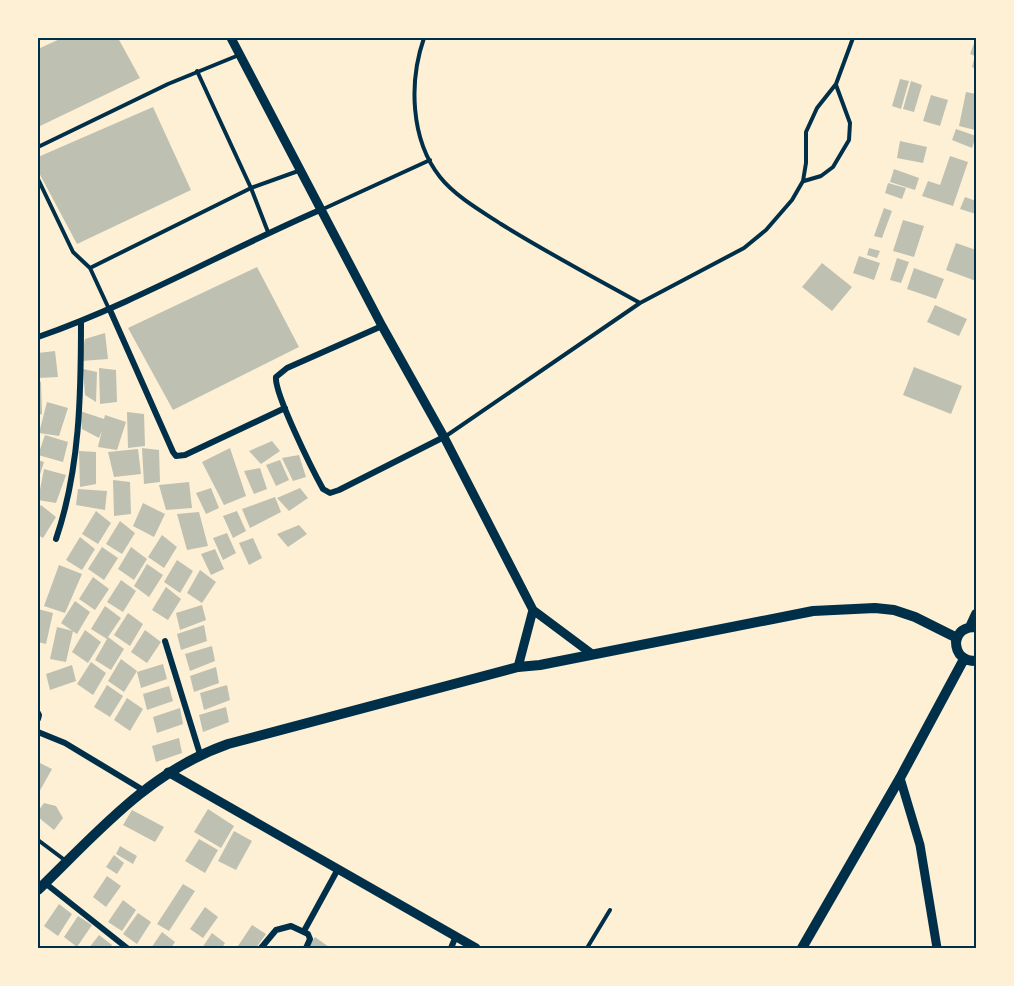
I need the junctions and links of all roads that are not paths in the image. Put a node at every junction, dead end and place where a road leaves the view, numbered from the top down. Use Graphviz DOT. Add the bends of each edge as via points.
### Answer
graph roads {
  1 [pos="231,38"];
  2 [pos="424,38"];
  3 [pos="853,38"];
  4 [pos="240,55"];
  5 [pos="197,71"];
  6 [pos="836,84"];
  7 [pos="38,147"];
  8 [pos="430,160"];
  9 [pos="301,170"];
  10 [pos="38,179"];
  11 [pos="803,181"];
  12 [pos="250,188"];
  13 [pos="321,210"];
  14 [pos="268,232"];
  15 [pos="90,268"];
  16 [pos="640,303"];
  17 [pos="110,310"];
  18 [pos="81,322"];
  19 [pos="382,326"];
  20 [pos="38,337"];
  21 [pos="285,408"];
  22 [pos="444,437"];
  23 [pos="56,539"];
  24 [pos="533,610"];
  25 [pos="976,614"];
  26 [pos="973,627"];
  27 [pos="957,638"];
  28 [pos="165,641"];
  29 [pos="592,654"];
  30 [pos="964,658"];
  31 [pos="976,661"];
  32 [pos="518,668"];
  33 [pos="38,712"];
  34 [pos="38,719"];
  35 [pos="38,732"];
  36 [pos="200,754"];
  37 [pos="168,772"];
  38 [pos="900,778"];
  39 [pos="143,790"];
  40 [pos="38,840"];
  41 [pos="67,861"];
  42 [pos="338,869"];
  43 [pos="41,887"];
  44 [pos="610,910"];
  45 [pos="304,931"];
  46 [pos="456,936"];
  47 [pos="127,948"];
  48 [pos="261,948"];
  49 [pos="306,948"];
  50 [pos="452,948"];
  51 [pos="476,948"];
  52 [pos="587,948"];
  53 [pos="802,948"];
  54 [pos="937,948"];
  1 -- 4 [label="street"];
  2 -- 8 [label="lane" via="414,94 422,144"];
  3 -- 6 [label="lane"];
  4 -- 5 [label="lane"];
  4 -- 9 [label="street"];
  5 -- 7 [label="lane"];
  5 -- 12 [label="lane"];
  6 -- 11 [label="lane" via="817,108 806,132"];
  6 -- 11 [label="lane" via="850,123 849,140 833,167 821,176"];
  8 -- 13 [label="lane"];
  8 -- 16 [label="lane" via="441,178 482,212"];
  9 -- 12 [label="lane"];
  9 -- 13 [label="street"];
  10 -- 15 [label="lane" via="74,252"];
  11 -- 16 [label="lane" via="777,218 744,248"];
  12 -- 14 [label="lane"];
  12 -- 15 [label="lane"];
  13 -- 14 [label="street"];
  13 -- 19 [label="street"];
  14 -- 17 [label="street"];
  15 -- 17 [label="lane"];
  16 -- 22 [label="lane"];
  17 -- 18 [label="street"];
  17 -- 21 [label="street" via="176,456"];
  18 -- 20 [label="street"];
  18 -- 23 [label="street" via="81,394 65,512"];
  19 -- 21 [label="street" via="279,373 276,382"];
  19 -- 22 [label="street"];
  21 -- 22 [label="street" via="327,493"];
  22 -- 24 [label="street"];
  24 -- 29 [label="street"];
  24 -- 32 [label="street"];
  25 -- 26 [label="main road"];
  26 -- 27 [label="main road" via="964,629"];
  27 -- 29 [label="main road" via="894,610 823,610"];
  27 -- 30 [label="main road" via="956,647"];
  28 -- 36 [label="street"];
  29 -- 32 [label="main road"];
  30 -- 31 [label="main road"];
  30 -- 38 [label="main road"];
  32 -- 36 [label="main road"];
  33 -- 34 [label="street"];
  35 -- 39 [label="street" via="65,743"];
  36 -- 37 [label="main road"];
  37 -- 39 [label="main road"];
  37 -- 42 [label="street"];
  38 -- 53 [label="main road"];
  38 -- 54 [label="street" via="920,845"];
  39 -- 41 [label="main road"];
  40 -- 41 [label="lane"];
  41 -- 43 [label="main road"];
  42 -- 45 [label="street"];
  42 -- 46 [label="street"];
  43 -- 47 [label="street"];
  44 -- 52 [label="lane"];
  45 -- 48 [label="street" via="291,926 279,928"];
  45 -- 49 [label="street" via="310,939"];
  46 -- 50 [label="street"];
  46 -- 51 [label="street"];
}
